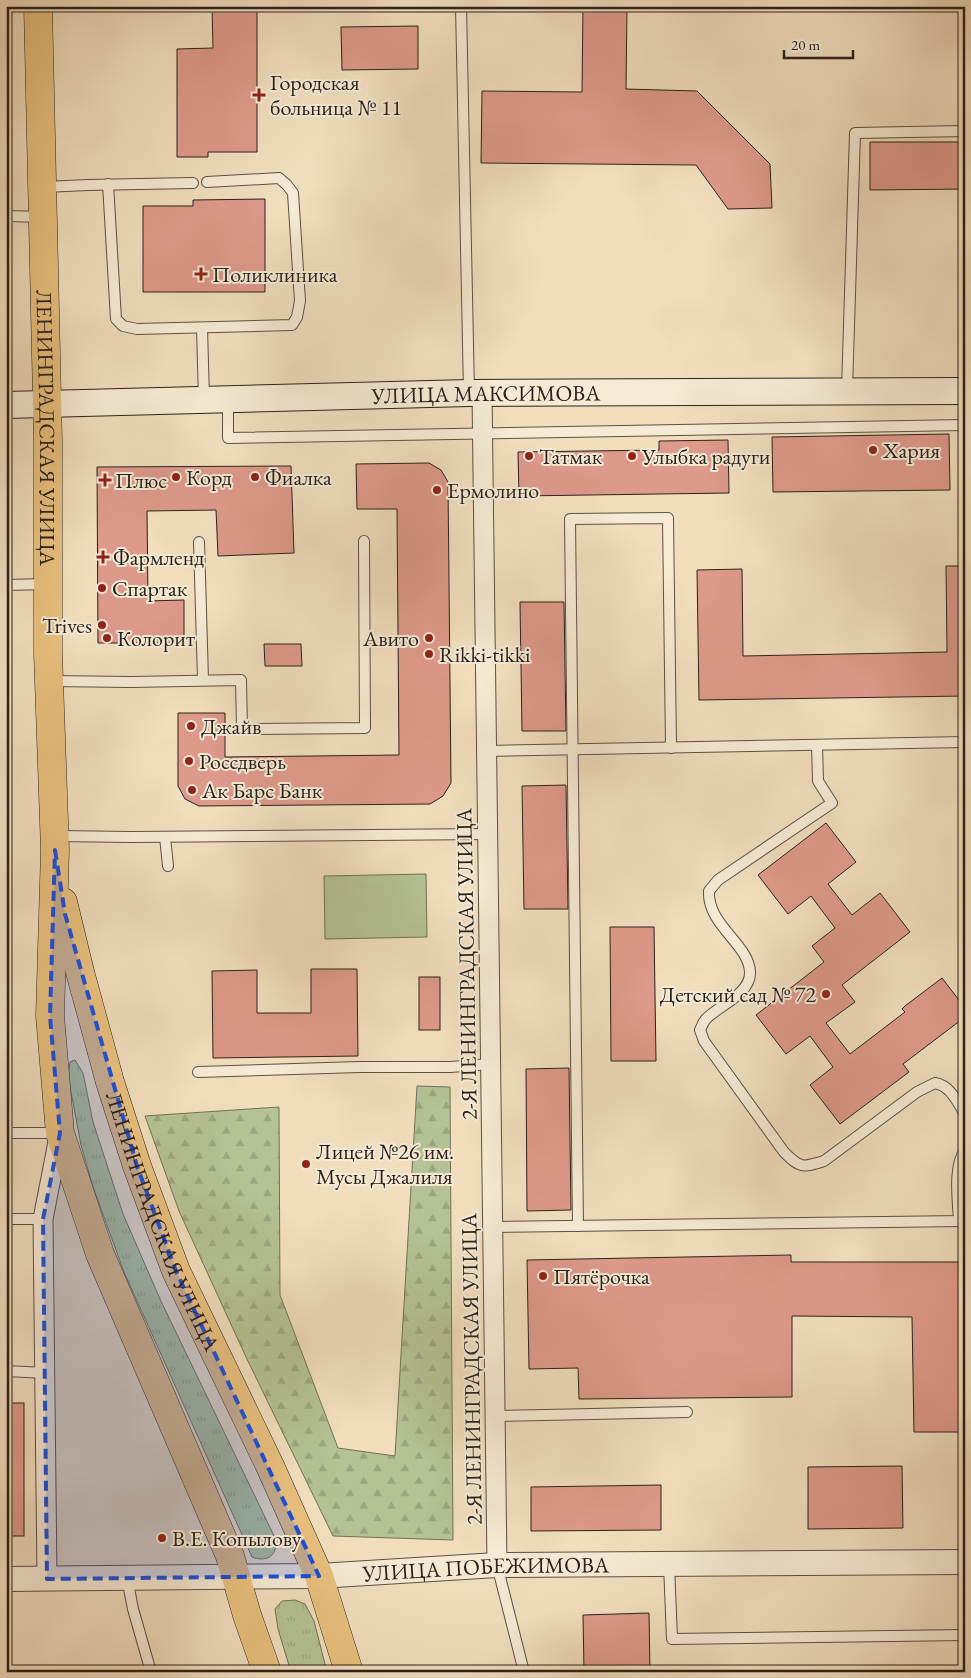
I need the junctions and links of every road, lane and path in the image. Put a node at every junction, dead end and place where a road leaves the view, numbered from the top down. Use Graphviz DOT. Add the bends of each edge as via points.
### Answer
graph roads {
  1 [pos="38,6"];
  2 [pos="461,6"];
  3 [pos="965,131"];
  4 [pos="208,182"];
  5 [pos="193,183"];
  6 [pos="108,184"];
  7 [pos="43,187"];
  8 [pos="6,216"];
  9 [pos="44,217"];
  10 [pos="202,328"];
  11 [pos="965,391"];
  12 [pos="847,392"];
  13 [pos="476,393"];
  14 [pos="216,400"];
  15 [pos="47,404"];
  16 [pos="6,405"];
  17 [pos="965,425"];
  18 [pos="483,433"];
  19 [pos="364,541"];
  20 [pos="199,542"];
  21 [pos="47,584"];
  22 [pos="6,585"];
  23 [pos="203,680"];
  24 [pos="49,682"];
  25 [pos="965,742"];
  26 [pos="817,745"];
  27 [pos="671,748"];
  28 [pos="573,750"];
  29 [pos="487,751"];
  30 [pos="488,834"];
  31 [pos="164,837"];
  32 [pos="55,843"];
  33 [pos="168,866"];
  34 [pos="491,1064"];
  35 [pos="198,1072"];
  36 [pos="965,1114"];
  37 [pos="6,1133"];
  38 [pos="60,1133"];
  39 [pos="965,1150"];
  40 [pos="6,1219"];
  41 [pos="43,1219"];
  42 [pos="962,1221"];
  43 [pos="578,1226"];
  44 [pos="493,1227"];
  45 [pos="6,1371"];
  46 [pos="46,1373"];
  47 [pos="687,1412"];
  48 [pos="495,1416"];
  49 [pos="965,1562"];
  50 [pos="497,1564"];
  51 [pos="668,1564"];
  52 [pos="319,1576"];
  53 [pos="237,1577"];
  54 [pos="128,1578"];
  55 [pos="6,1579"];
  56 [pos="47,1579"];
  57 [pos="965,1635"];
  58 [pos="151,1672"];
  59 [pos="267,1672"];
  60 [pos="349,1672"];
  61 [pos="524,1672"];
  1 -- 7 [label="main road, ЛЕНИНГРАДСКАЯ УЛИЦА"];
  2 -- 13 [label="lane"];
  3 -- 12 [label="lane" via="855,134"];
  4 -- 10 [label="lane" via="279,178 287,185 293,193 300,301 292,325"];
  5 -- 6 [label="lane"];
  6 -- 7 [label="lane"];
  6 -- 10 [label="lane" via="116,319 123,326 137,330"];
  7 -- 9 [label="main road, ЛЕНИНГРАДСКАЯ УЛИЦА"];
  8 -- 9 [label="lane"];
  9 -- 15 [label="main road, ЛЕНИНГРАДСКАЯ УЛИЦА"];
  10 -- 14 [label="lane"];
  11 -- 12 [label="main road, УЛИЦА МАКСИМОВА"];
  12 -- 13 [label="main road, УЛИЦА МАКСИМОВА"];
  13 -- 14 [label="main road, УЛИЦА МАКСИМОВА"];
  13 -- 18 [label="street, 2-Я ЛЕНИНГРАДСКАЯ УЛИЦА"];
  14 -- 15 [label="main road, УЛИЦА МАКСИМОВА"];
  14 -- 18 [label="lane" via="228,438"];
  15 -- 16 [label="main road, УЛИЦА МАКСИМОВА"];
  15 -- 21 [label="main road, ЛЕНИНГРАДСКАЯ УЛИЦА"];
  17 -- 18 [label="lane"];
  18 -- 29 [label="street, 2-Я ЛЕНИНГРАДСКАЯ УЛИЦА"];
  19 -- 23 [label="lane" via="365,728 242,729 241,680"];
  20 -- 23 [label="lane"];
  21 -- 22 [label="lane"];
  21 -- 24 [label="main road, ЛЕНИНГРАДСКАЯ УЛИЦА"];
  23 -- 24 [label="lane"];
  24 -- 32 [label="main road, ЛЕНИНГРАДСКАЯ УЛИЦА"];
  25 -- 26 [label="lane"];
  26 -- 27 [label="lane"];
  26 -- 36 [label="lane" via="818,781 832,803 718,880 709,891 711,908 747,960 750,973 747,985 705,1020 700,1030 704,1041 784,1152 800,1165 824,1161 917,1092 935,1083 949,1090"];
  27 -- 28 [label="lane"];
  27 -- 28 [label="lane" via="668,518 570,519"];
  28 -- 29 [label="lane"];
  28 -- 43 [label="lane"];
  29 -- 30 [label="street, 2-Я ЛЕНИНГРАДСКАЯ УЛИЦА"];
  30 -- 31 [label="lane"];
  30 -- 34 [label="street, 2-Я ЛЕНИНГРАДСКАЯ УЛИЦА"];
  31 -- 32 [label="lane"];
  31 -- 33 [label="lane"];
  32 -- 38 [label="main road, ЛЕНИНГРАДСКАЯ УЛИЦА" via="50,1016"];
  32 -- 52 [label="main road, ЛЕНИНГРАДСКАЯ УЛИЦА" via="65,914 110,1082 137,1166 176,1271"];
  34 -- 35 [label="lane"];
  34 -- 44 [label="street, 2-Я ЛЕНИНГРАДСКАЯ УЛИЦА"];
  37 -- 38 [label="lane"];
  38 -- 41 [label="street, ЛЕНИНГРАДСКАЯ УЛИЦА"];
  38 -- 53 [label="main road, ЛЕНИНГРАДСКАЯ УЛИЦА" via="100,1254"];
  39 -- 42 [label="lane" via="958,1168"];
  40 -- 41 [label="lane"];
  41 -- 46 [label="street, ЛЕНИНГРАДСКАЯ УЛИЦА"];
  42 -- 43 [label="lane"];
  43 -- 44 [label="lane"];
  44 -- 48 [label="street, 2-Я ЛЕНИНГРАДСКАЯ УЛИЦА"];
  45 -- 46 [label="lane"];
  46 -- 56 [label="street, ЛЕНИНГРАДСКАЯ УЛИЦА"];
  47 -- 48 [label="lane"];
  48 -- 50 [label="street, 2-Я ЛЕНИНГРАДСКАЯ УЛИЦА"];
  49 -- 51 [label="street, УЛИЦА ПОБЕЖИМОВА"];
  50 -- 51 [label="street, УЛИЦА ПОБЕЖИМОВА"];
  50 -- 52 [label="street, УЛИЦА ПОБЕЖИМОВА"];
  50 -- 61 [label="lane"];
  51 -- 57 [label="lane" via="672,1639"];
  52 -- 53 [label="street, УЛИЦА ПОБЕЖИМОВА"];
  52 -- 60 [label="main road, ЛЕНИНГРАДСКАЯ УЛИЦА"];
  53 -- 54 [label="street, УЛИЦА ПОБЕЖИМОВА"];
  53 -- 59 [label="main road, ЛЕНИНГРАДСКАЯ УЛИЦА"];
  54 -- 56 [label="street, УЛИЦА ПОБЕЖИМОВА"];
  54 -- 58 [label="lane" via="133,1609"];
  55 -- 56 [label="street, УЛИЦА ПОБЕЖИМОВА"];
}
